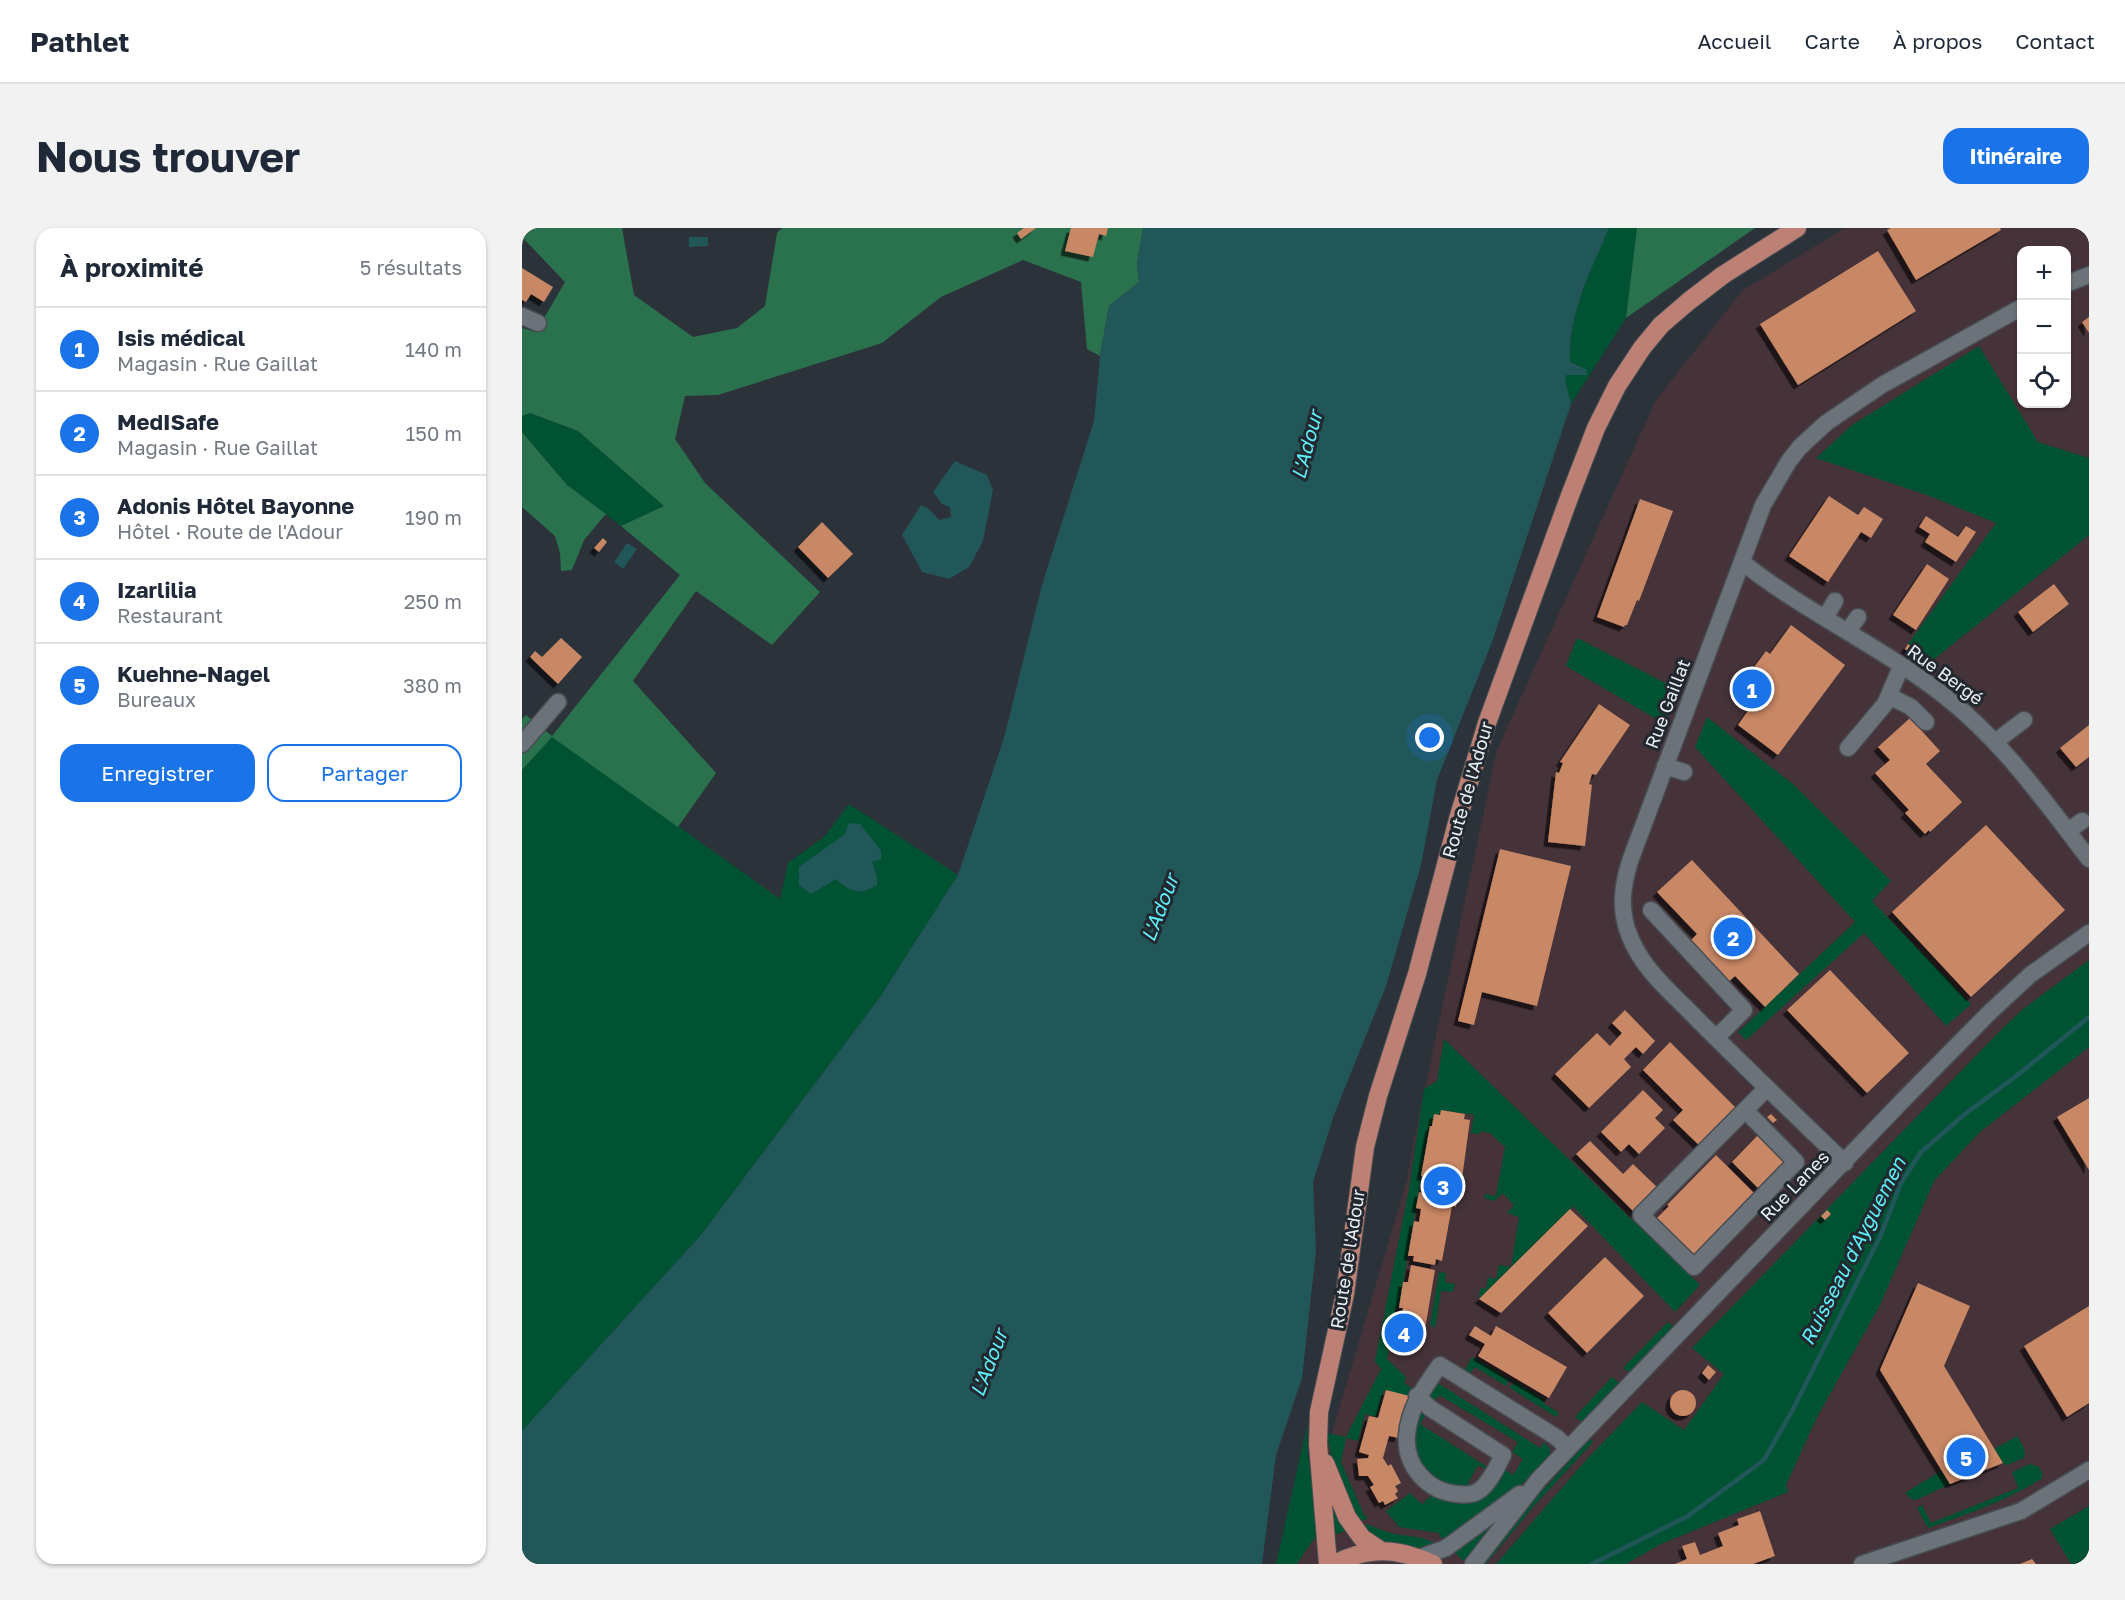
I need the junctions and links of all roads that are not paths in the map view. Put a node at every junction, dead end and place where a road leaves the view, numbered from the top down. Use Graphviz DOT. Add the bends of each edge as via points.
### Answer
graph roads {
  1 [pos="1797,228"];
  2 [pos="2089,274"];
  3 [pos="2071,283"];
  4 [pos="2017,310"];
  5 [pos="522,316"];
  6 [pos="538,323"];
  7 [pos="1742,562"];
  8 [pos="1835,601"];
  9 [pos="1857,617"];
  10 [pos="1825,618"];
  11 [pos="1848,631"];
  12 [pos="1901,666"];
  13 [pos="1889,696"];
  14 [pos="558,702"];
  15 [pos="2024,720"];
  16 [pos="1926,722"];
  17 [pos="522,744"];
  18 [pos="1998,745"];
  19 [pos="1848,748"];
  20 [pos="1988,760"];
  21 [pos="1665,766"];
  22 [pos="1684,772"];
  23 [pos="2082,820"];
  24 [pos="2068,831"];
  25 [pos="2089,859"];
  26 [pos="1650,910"];
  27 [pos="2089,933"];
  28 [pos="1716,1038"];
  29 [pos="1767,1088"];
  30 [pos="1745,1110"];
  31 [pos="1845,1163"];
  32 [pos="1418,1396"];
  33 [pos="1318,1444"];
  34 [pos="1568,1448"];
  35 [pos="2089,1470"];
  36 [pos="1539,1479"];
  37 [pos="1380,1550"];
  38 [pos="1426,1561"];
  39 [pos="1328,1564"];
  40 [pos="1334,1564"];
  41 [pos="1473,1564"];
  42 [pos="1862,1564"];
  1 -- 33 [label="main road, Route de l'Adour" via="1723,275 1661,325 1617,386 1580,468 1487,723 1417,974 1378,1096 1365,1147 1345,1294 1319,1412"];
  2 -- 3 [label="street"];
  4 -- 7 [label="street, Rue Gaillat" via="1882,385 1826,423 1800,447 1780,476 1763,505"];
  5 -- 6 [label="street"];
  7 -- 10 [label="street, Rue Bergé"];
  7 -- 21 [label="street, Rue Gaillat" via="1729,617"];
  8 -- 10 [label="street"];
  9 -- 11 [label="street"];
  10 -- 11 [label="street, Rue Bergé"];
  11 -- 12 [label="street, Rue Bergé"];
  12 -- 13 [label="street"];
  12 -- 18 [label="street, Rue Bergé" via="1947,698"];
  13 -- 16 [label="street" via="1911,707"];
  13 -- 19 [label="street"];
  14 -- 17 [label="street"];
  15 -- 18 [label="street"];
  18 -- 20 [label="street"];
  18 -- 24 [label="street, Rue Bergé" via="2019,782"];
  21 -- 22 [label="street"];
  21 -- 28 [label="street, Rue Gaillat" via="1645,799 1622,891 1625,921 1645,965"];
  23 -- 24 [label="street"];
  24 -- 25 [label="street, Rue Bergé"];
  26 -- 28 [label="street" via="1744,1010"];
  27 -- 31 [label="street, Rue Lanes" via="2030,975 1990,1012"];
  28 -- 29 [label="street, Rue Gaillat"];
  29 -- 30 [label="street"];
  29 -- 31 [label="street, Rue Gaillat"];
  30 -- 30 [label="street" via="1796,1162 1694,1267 1641,1215"];
  31 -- 34 [label="street, Rue Lanes"];
  32 -- 32 [label="street" via="1407,1434 1408,1453 1421,1477 1437,1490 1450,1494 1480,1491 1503,1455 1430,1408"];
  32 -- 34 [label="street" via="1440,1365"];
  33 -- 37 [label="main road, Route de l'Adour" via="1347,1517 1362,1538"];
  33 -- 39 [label="main road, Route de l'Adour"];
  34 -- 36 [label="street, Rue Lanes"];
  35 -- 42 [label="street" via="2021,1511"];
  36 -- 38 [label="street, Rue Lanes"];
  36 -- 41 [label="street, Rue Lanes"];
  37 -- 38 [label="main road"];
  37 -- 40 [label="main road" via="1349,1556"];
}
